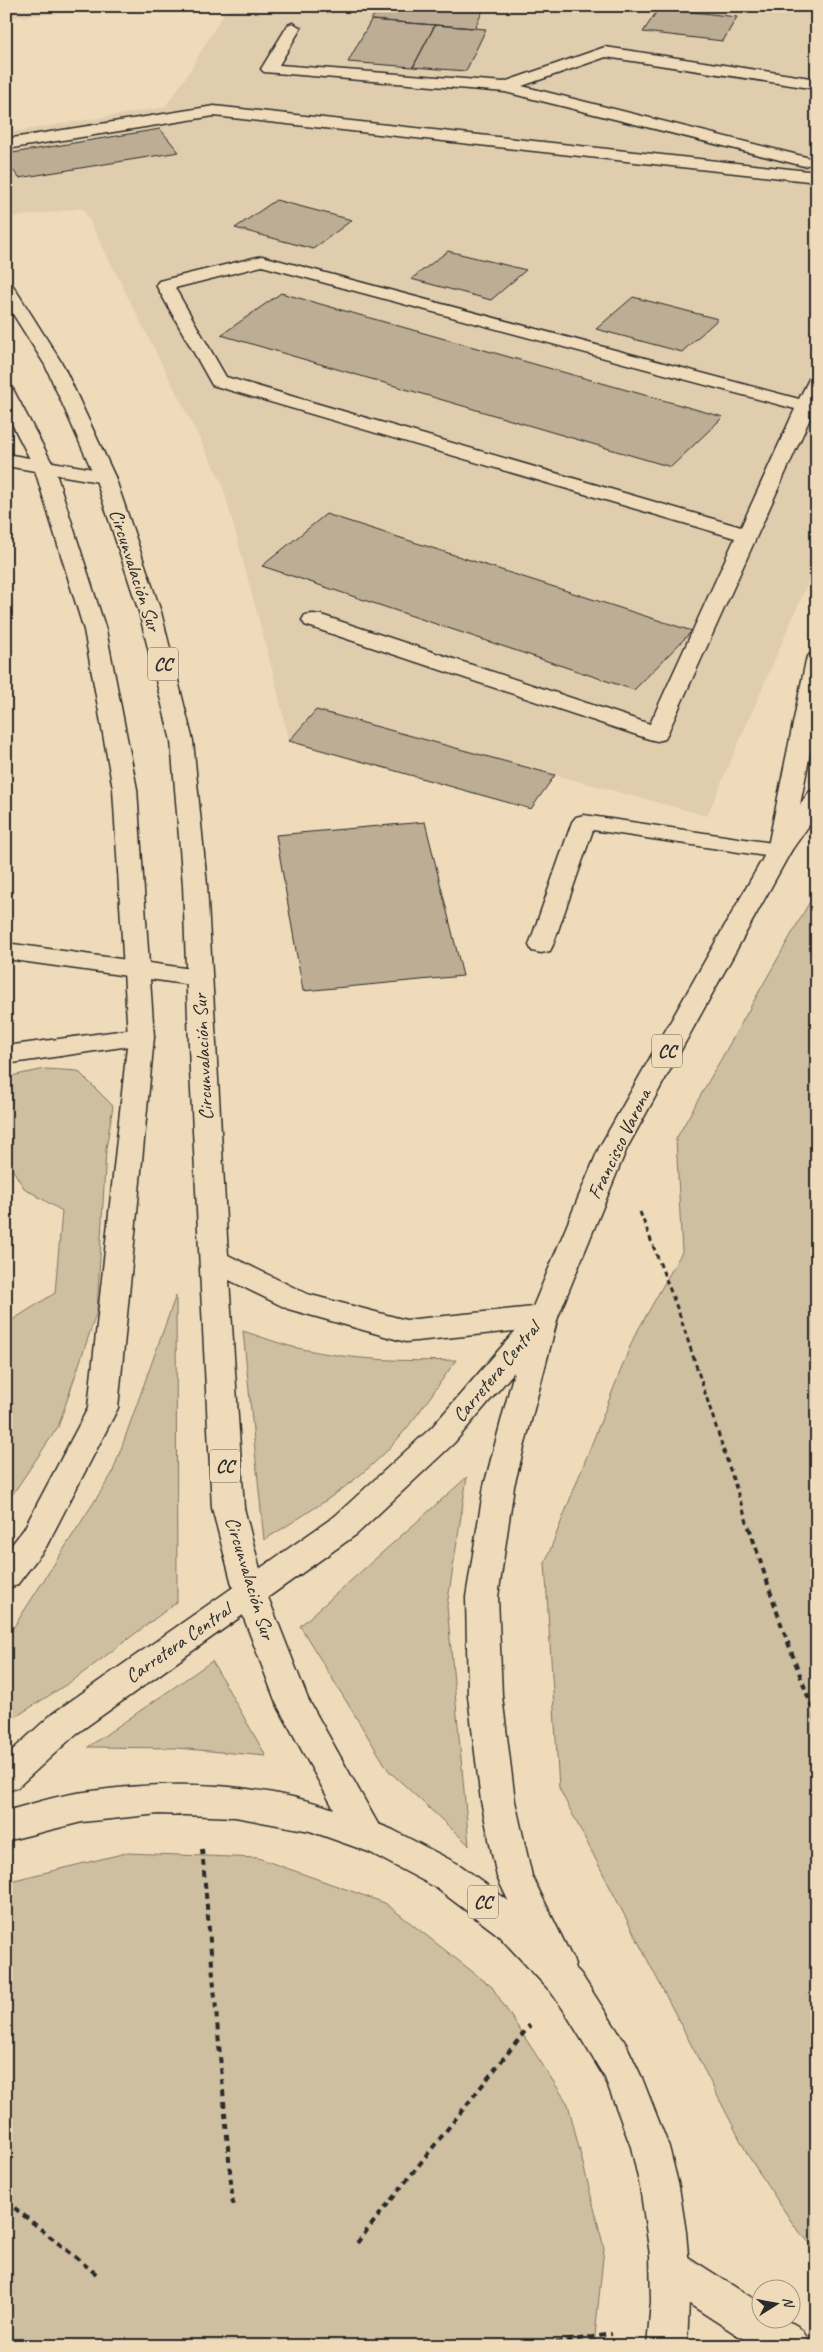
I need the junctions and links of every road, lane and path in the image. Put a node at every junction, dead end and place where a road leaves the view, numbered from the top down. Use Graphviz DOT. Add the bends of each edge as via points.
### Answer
graph roads {
  1 [pos="293,28"];
  2 [pos="817,84"];
  3 [pos="505,87"];
  4 [pos="6,144"];
  5 [pos="817,164"];
  6 [pos="817,177"];
  7 [pos="6,288"];
  8 [pos="817,381"];
  9 [pos="6,393"];
  10 [pos="805,406"];
  11 [pos="6,460"];
  12 [pos="44,467"];
  13 [pos="105,477"];
  14 [pos="748,535"];
  15 [pos="313,620"];
  16 [pos="817,660"];
  17 [pos="817,797"];
  18 [pos="779,852"];
  19 [pos="541,945"];
  20 [pos="6,951"];
  21 [pos="137,969"];
  22 [pos="199,978"];
  23 [pos="141,1038"];
  24 [pos="6,1055"];
  25 [pos="613,1148"];
  26 [pos="214,1260"];
  27 [pos="544,1317"];
  28 [pos="6,1576"];
  29 [pos="250,1592"];
  30 [pos="817,1721"];
  31 [pos="6,1777"];
  32 [pos="198,1797"];
  33 [pos="6,1826"];
  34 [pos="365,1833"];
  35 [pos="565,1981"];
  36 [pos="6,2201"];
  37 [pos="234,2205"];
  38 [pos="357,2243"];
  39 [pos="671,2269"];
  40 [pos="100,2277"];
  41 [pos="669,2336"];
  42 [pos="534,2346"];
  43 [pos="791,2346"];
  1 -- 3 [label="main road" via="269,69"];
  2 -- 3 [label="main road" via="605,52"];
  3 -- 5 [label="main road"];
  4 -- 6 [label="main road" via="214,111"];
  7 -- 13 [label="main road, Circunvalación Sur / CC" via="54,365"];
  8 -- 10 [label="main road"];
  9 -- 12 [label="main road"];
  10 -- 14 [label="main road"];
  10 -- 14 [label="main road" via="262,261 165,285 219,381"];
  11 -- 12 [label="main road"];
  12 -- 13 [label="main road"];
  12 -- 21 [label="main road" via="95,630 125,789"];
  13 -- 22 [label="main road, Circunvalación Sur / CC" via="150,612 182,741 195,885"];
  14 -- 15 [label="main road" via="657,734"];
  16 -- 18 [label="main road"];
  17 -- 18 [label="main road, Francisco Varona / CC"];
  18 -- 19 [label="main road" via="584,822"];
  18 -- 25 [label="main road, Francisco Varona / CC"];
  20 -- 21 [label="main road"];
  21 -- 22 [label="main road"];
  21 -- 23 [label="main road"];
  22 -- 26 [label="main road, Circunvalación Sur / CC"];
  23 -- 24 [label="main road"];
  23 -- 28 [label="main road" via="103,1408 35,1538"];
  25 -- 27 [label="main road, Francisco Varona / CC"];
  25 -- 30 [label="path" via="659,1256 724,1442 780,1620"];
  26 -- 27 [label="main road" via="298,1302 406,1331"];
  26 -- 29 [label="main road, Circunvalación Sur / CC" via="228,1508"];
  27 -- 29 [label="main road, Carretera Central / CC" via="443,1435 346,1526"];
  27 -- 35 [label="main road, Carretera Central / CC" via="499,1486 482,1597 484,1676 498,1800 515,1877"];
  29 -- 31 [label="main road, Carretera Central / CC" via="64,1724"];
  29 -- 34 [label="main road, Circunvalación Sur / CC" via="293,1703"];
  32 -- 33 [label="main road, Carretera Central / CC" via="123,1800 48,1813"];
  32 -- 34 [label="main road, Carretera Central / CC" via="283,1808"];
  32 -- 37 [label="path"];
  34 -- 35 [label="main road, Carretera Central / CC" via="439,1869 499,1914"];
  35 -- 38 [label="path"];
  35 -- 39 [label="main road, Carretera Central / CC" via="618,2066 655,2163"];
  36 -- 40 [label="path"];
  39 -- 41 [label="main road, Carretera Central / CC"];
  39 -- 43 [label="main road"];
  41 -- 42 [label="path"];
}
